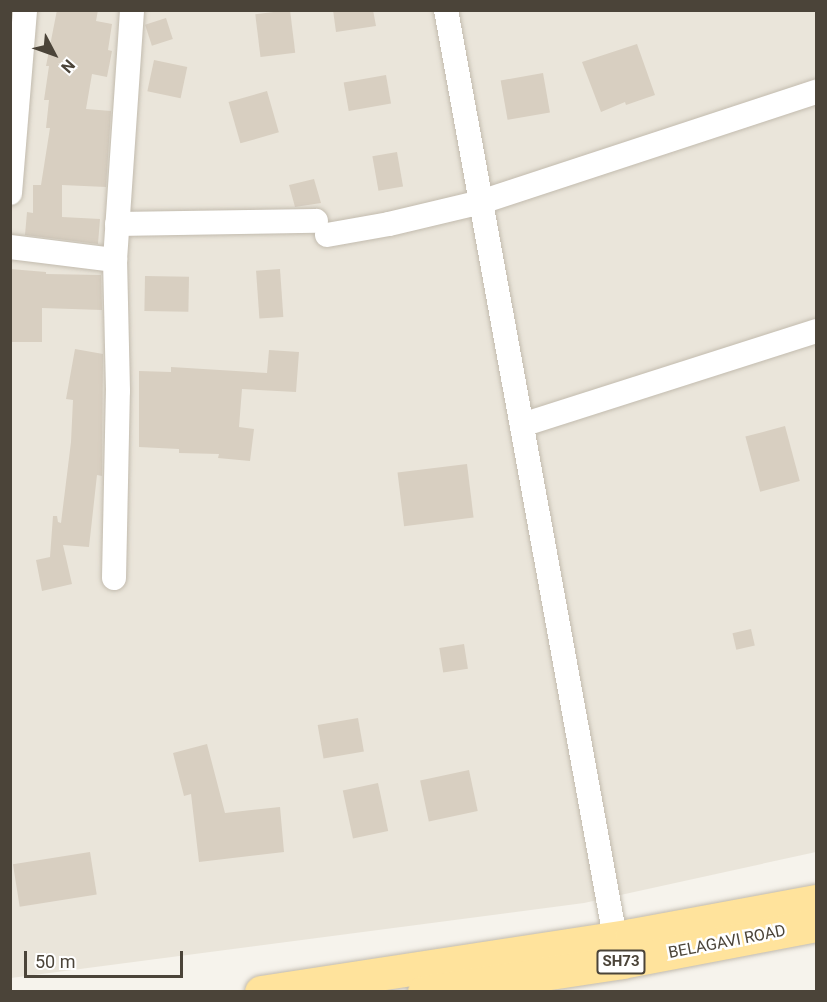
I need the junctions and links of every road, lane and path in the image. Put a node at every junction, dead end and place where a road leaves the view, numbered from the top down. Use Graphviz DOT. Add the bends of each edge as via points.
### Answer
graph roads {
  1 [pos="25,10"];
  2 [pos="132,10"];
  3 [pos="446,10"];
  4 [pos="816,92"];
  5 [pos="10,193"];
  6 [pos="481,202"];
  7 [pos="117,224"];
  8 [pos="10,247"];
  9 [pos="115,260"];
  10 [pos="816,331"];
  11 [pos="522,425"];
  12 [pos="114,578"];
  13 [pos="816,901"];
  14 [pos="816,925"];
  15 [pos="615,937"];
  16 [pos="261,992"];
  17 [pos="424,992"];
  1 -- 5 [label="street"];
  2 -- 7 [label="street"];
  3 -- 6 [label="street"];
  4 -- 6 [label="street"];
  6 -- 7 [label="street" via="388,224 321,228"];
  6 -- 11 [label="street"];
  7 -- 9 [label="street"];
  8 -- 9 [label="street"];
  9 -- 12 [label="street" via="118,391"];
  10 -- 11 [label="street"];
  11 -- 15 [label="street"];
  13 -- 15 [label="main road"];
  14 -- 17 [label="main road, BELAGAVI ROAD / SH73" via="622,962"];
  15 -- 16 [label="main road"];
}
